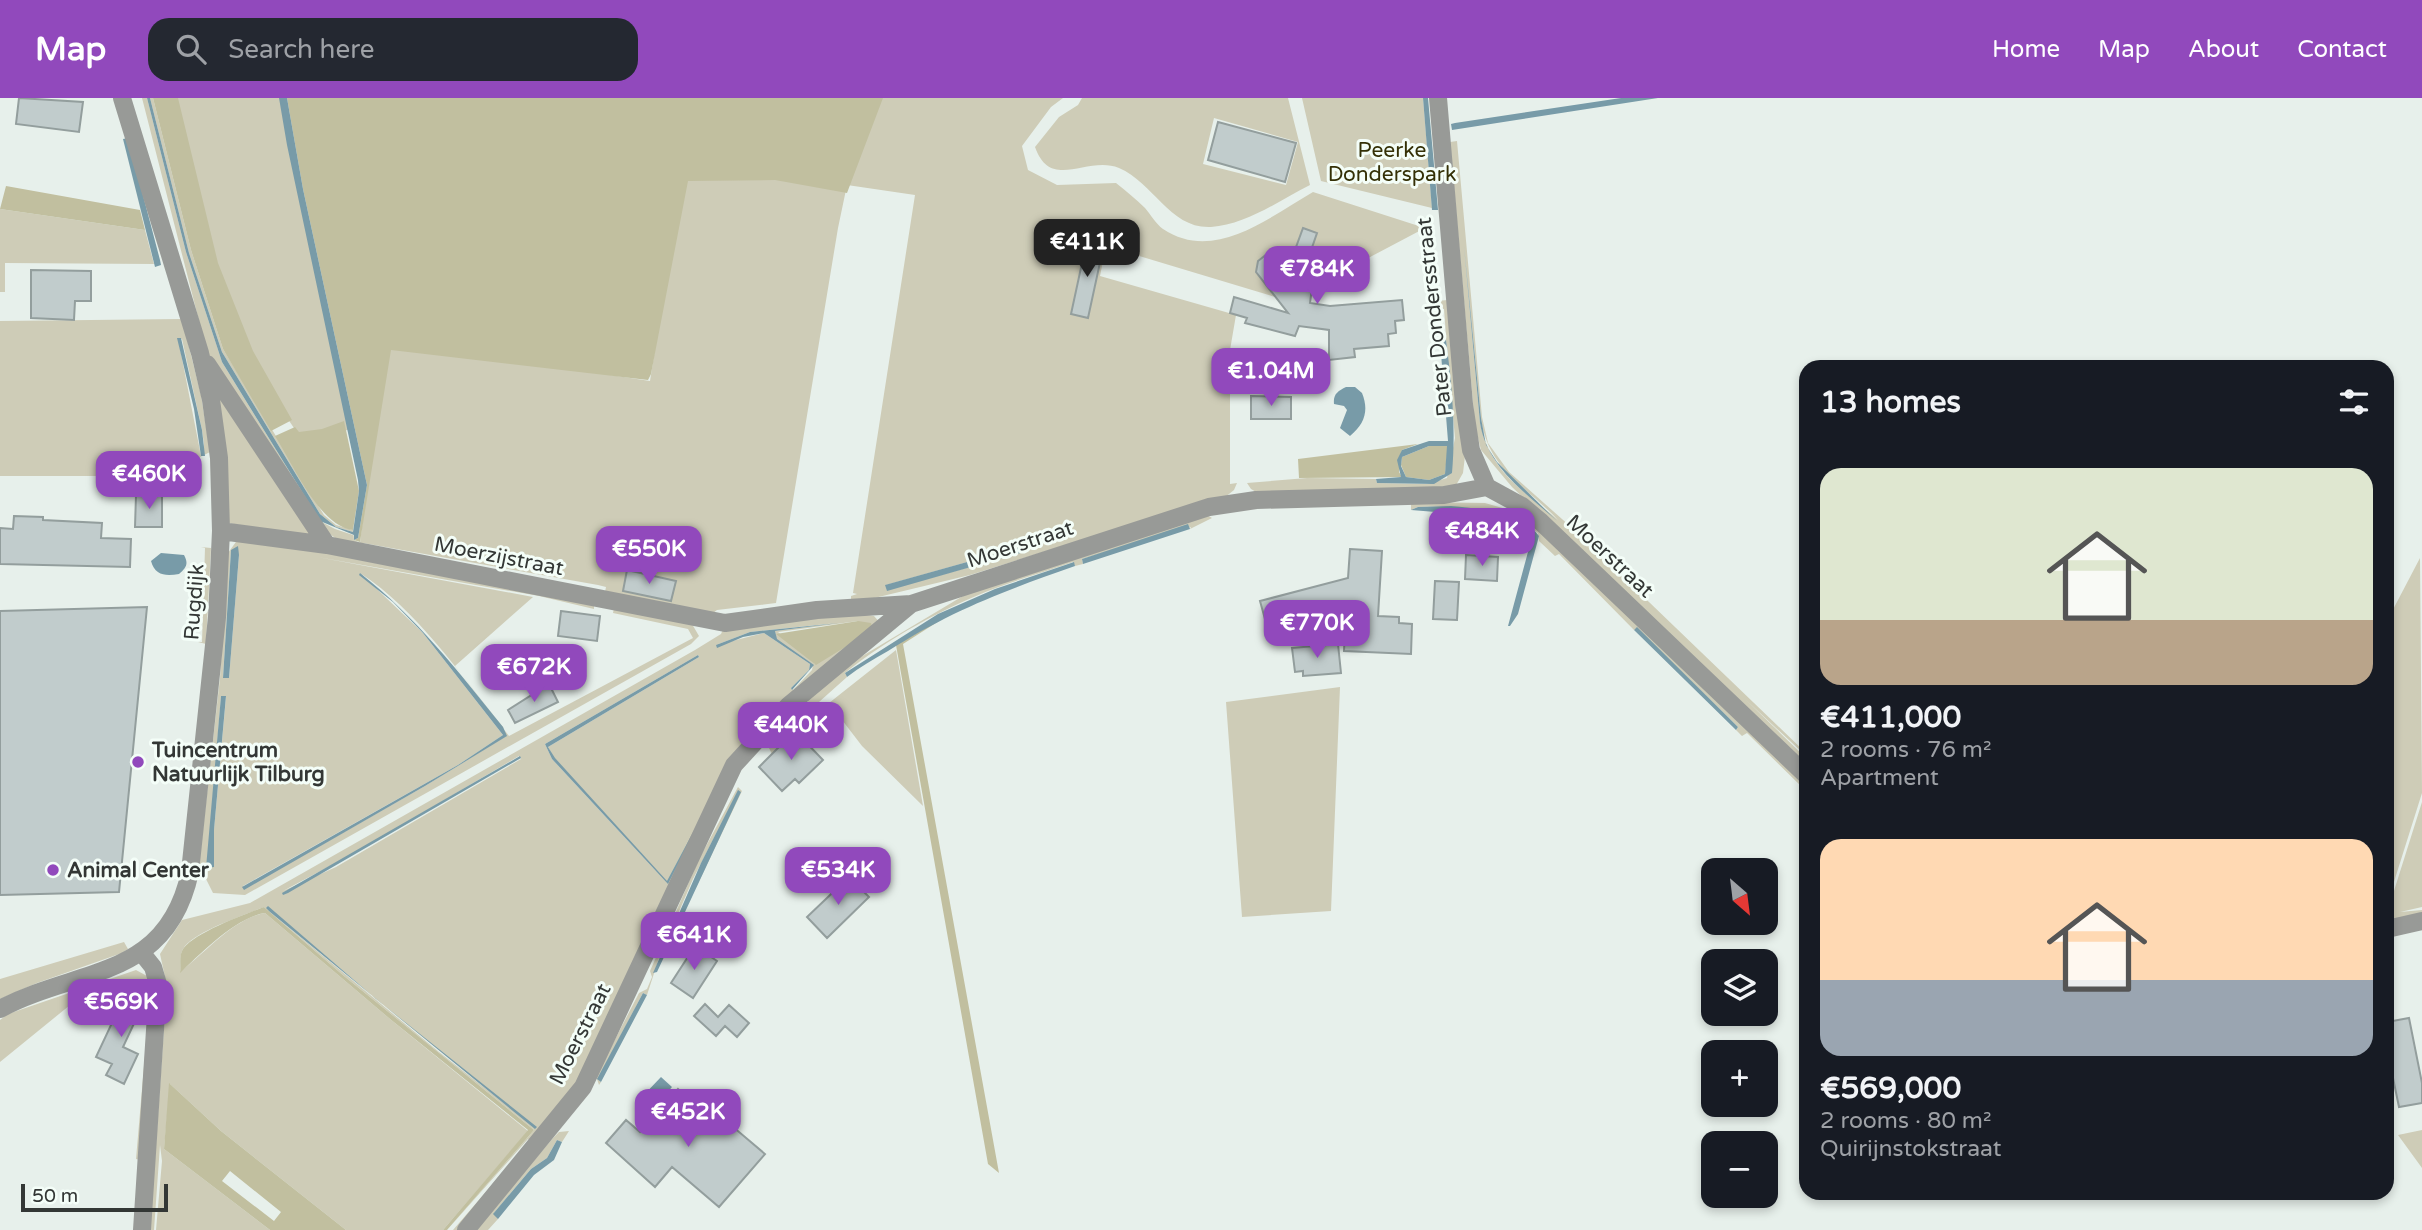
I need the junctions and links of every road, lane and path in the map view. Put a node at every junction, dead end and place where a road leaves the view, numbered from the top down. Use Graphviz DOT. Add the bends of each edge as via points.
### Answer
graph roads {
  1 [pos="122,98"];
  2 [pos="1438,98"];
  3 [pos="200,353"];
  4 [pos="1487,487"];
  5 [pos="221,531"];
  6 [pos="327,545"];
  7 [pos="911,604"];
  8 [pos="1799,768"];
  9 [pos="2422,921"];
  10 [pos="2394,927"];
  11 [pos="141,952"];
  12 [pos="0,1009"];
  13 [pos="142,1230"];
  14 [pos="466,1230"];
  1 -- 3 [label="street, Rugdijk"];
  2 -- 4 [label="street, Pater Dondersstraat" via="1464,404 1471,450"];
  3 -- 5 [label="street, Rugdijk" via="219,458"];
  3 -- 6 [label="street"];
  4 -- 7 [label="street, Moerstraat" via="1444,495 1256,500 1209,507"];
  4 -- 8 [label="street, Moerstraat" via="1541,522"];
  5 -- 6 [label="street, Moerzijstraat"];
  5 -- 11 [label="street, Rugdijk" via="217,617 190,872 176,915"];
  6 -- 7 [label="street, Moerzijstraat" via="725,623 805,611"];
  7 -- 14 [label="street, Moerstraat" via="788,706 734,765 583,1087"];
  9 -- 10 [label="street"];
  11 -- 12 [label="street, Rugdijk" via="99,973"];
  11 -- 13 [label="street" via="159,984"];
}
